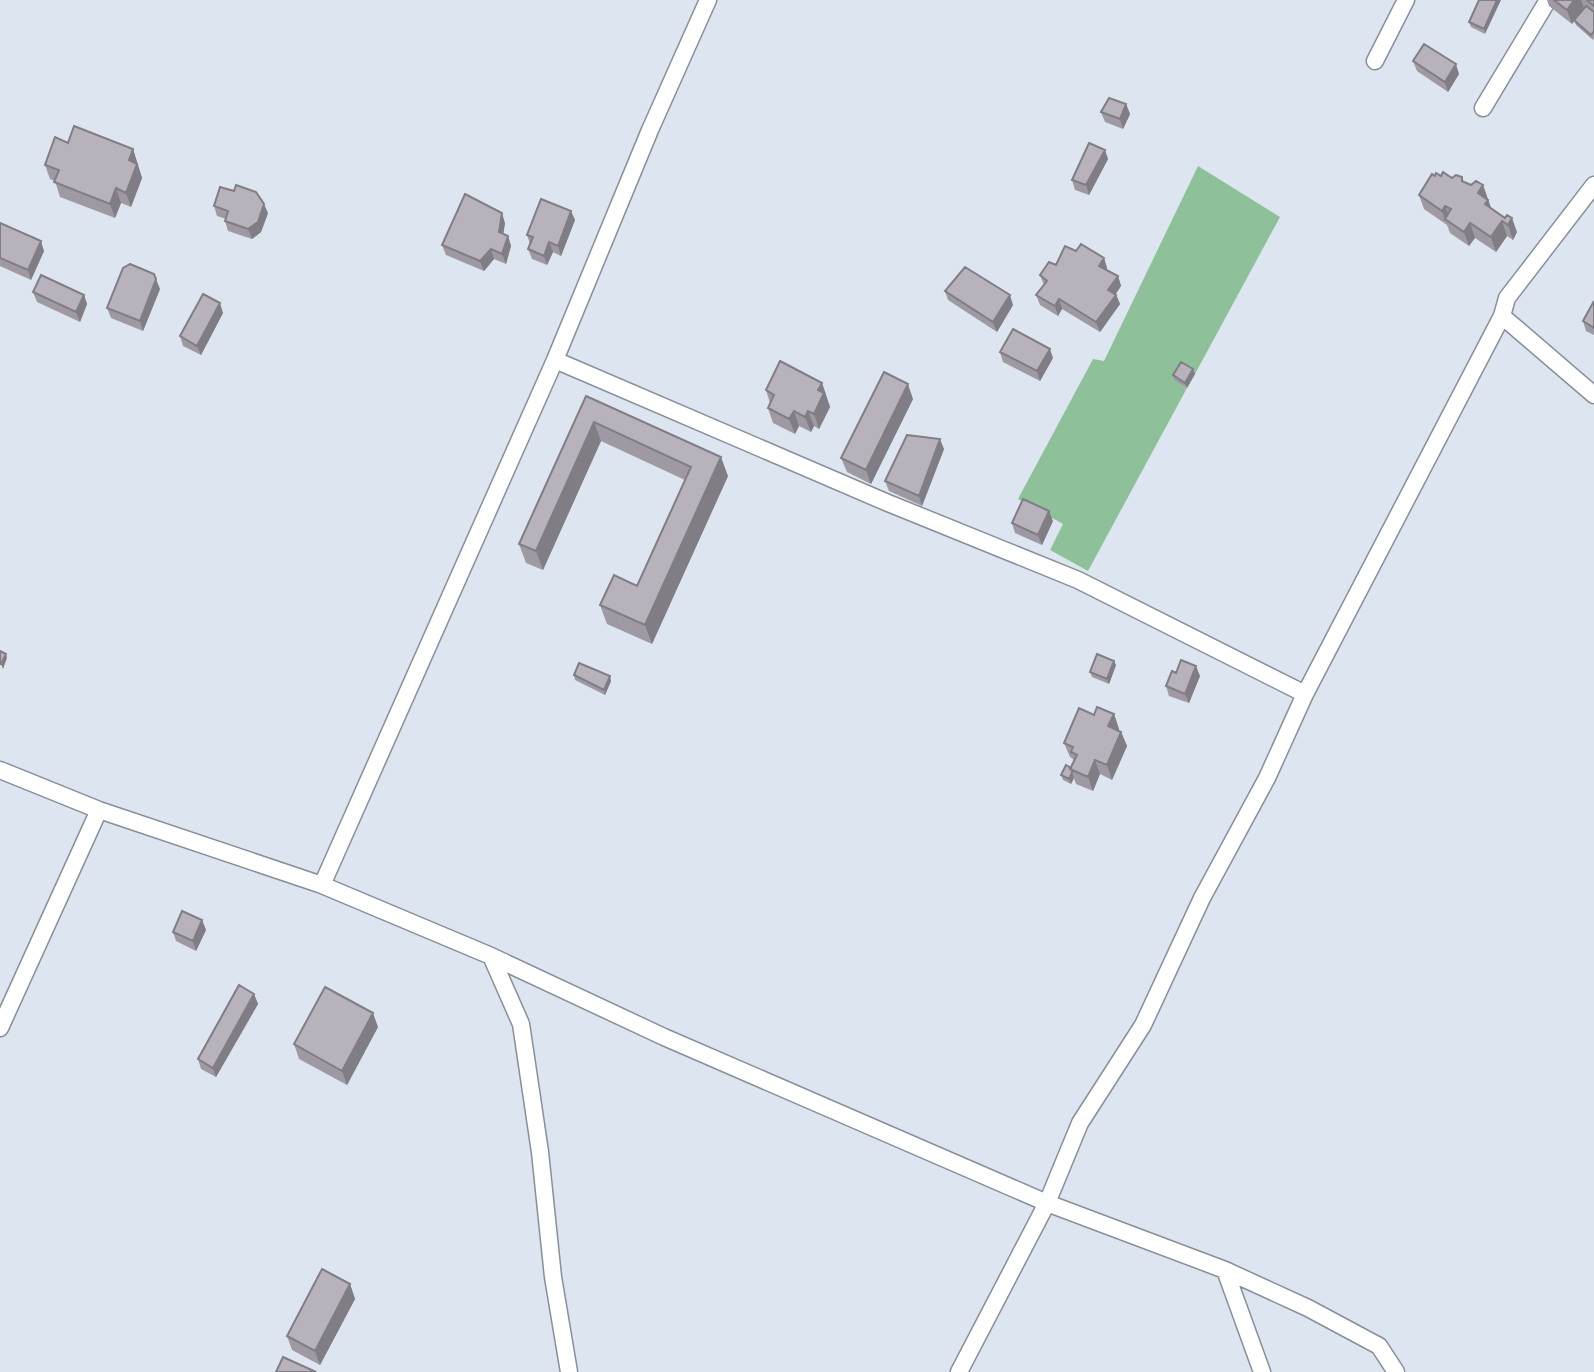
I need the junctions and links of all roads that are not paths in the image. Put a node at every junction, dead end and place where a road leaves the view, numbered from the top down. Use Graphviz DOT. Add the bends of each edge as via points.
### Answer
graph roads {
  1 [pos="708,0"];
  2 [pos="1406,0"];
  3 [pos="1548,0"];
  4 [pos="1375,61"];
  5 [pos="1483,108"];
  6 [pos="1594,185"];
  7 [pos="1502,316"];
  8 [pos="555,359"];
  9 [pos="1594,394"];
  10 [pos="1305,694"];
  11 [pos="0,770"];
  12 [pos="99,810"];
  13 [pos="322,885"];
  14 [pos="491,956"];
  15 [pos="0,1028"];
  16 [pos="1047,1203"];
  17 [pos="1225,1270"];
  18 [pos="569,1372"];
  19 [pos="959,1372"];
  20 [pos="1262,1372"];
  21 [pos="1396,1372"];
  1 -- 8 [label="street"];
  2 -- 4 [label="street"];
  3 -- 5 [label="street"];
  6 -- 7 [label="street" via="1507,298"];
  7 -- 9 [label="street"];
  7 -- 10 [label="street"];
  8 -- 10 [label="street" via="1078,580"];
  8 -- 13 [label="street"];
  10 -- 16 [label="street" via="1143,1025 1080,1123"];
  11 -- 12 [label="street"];
  12 -- 13 [label="street"];
  12 -- 15 [label="street"];
  13 -- 14 [label="street"];
  14 -- 16 [label="street" via="664,1037"];
  14 -- 18 [label="street" via="521,1024"];
  16 -- 17 [label="street"];
  16 -- 19 [label="street"];
  17 -- 20 [label="street"];
  17 -- 21 [label="street" via="1379,1346"];
}
